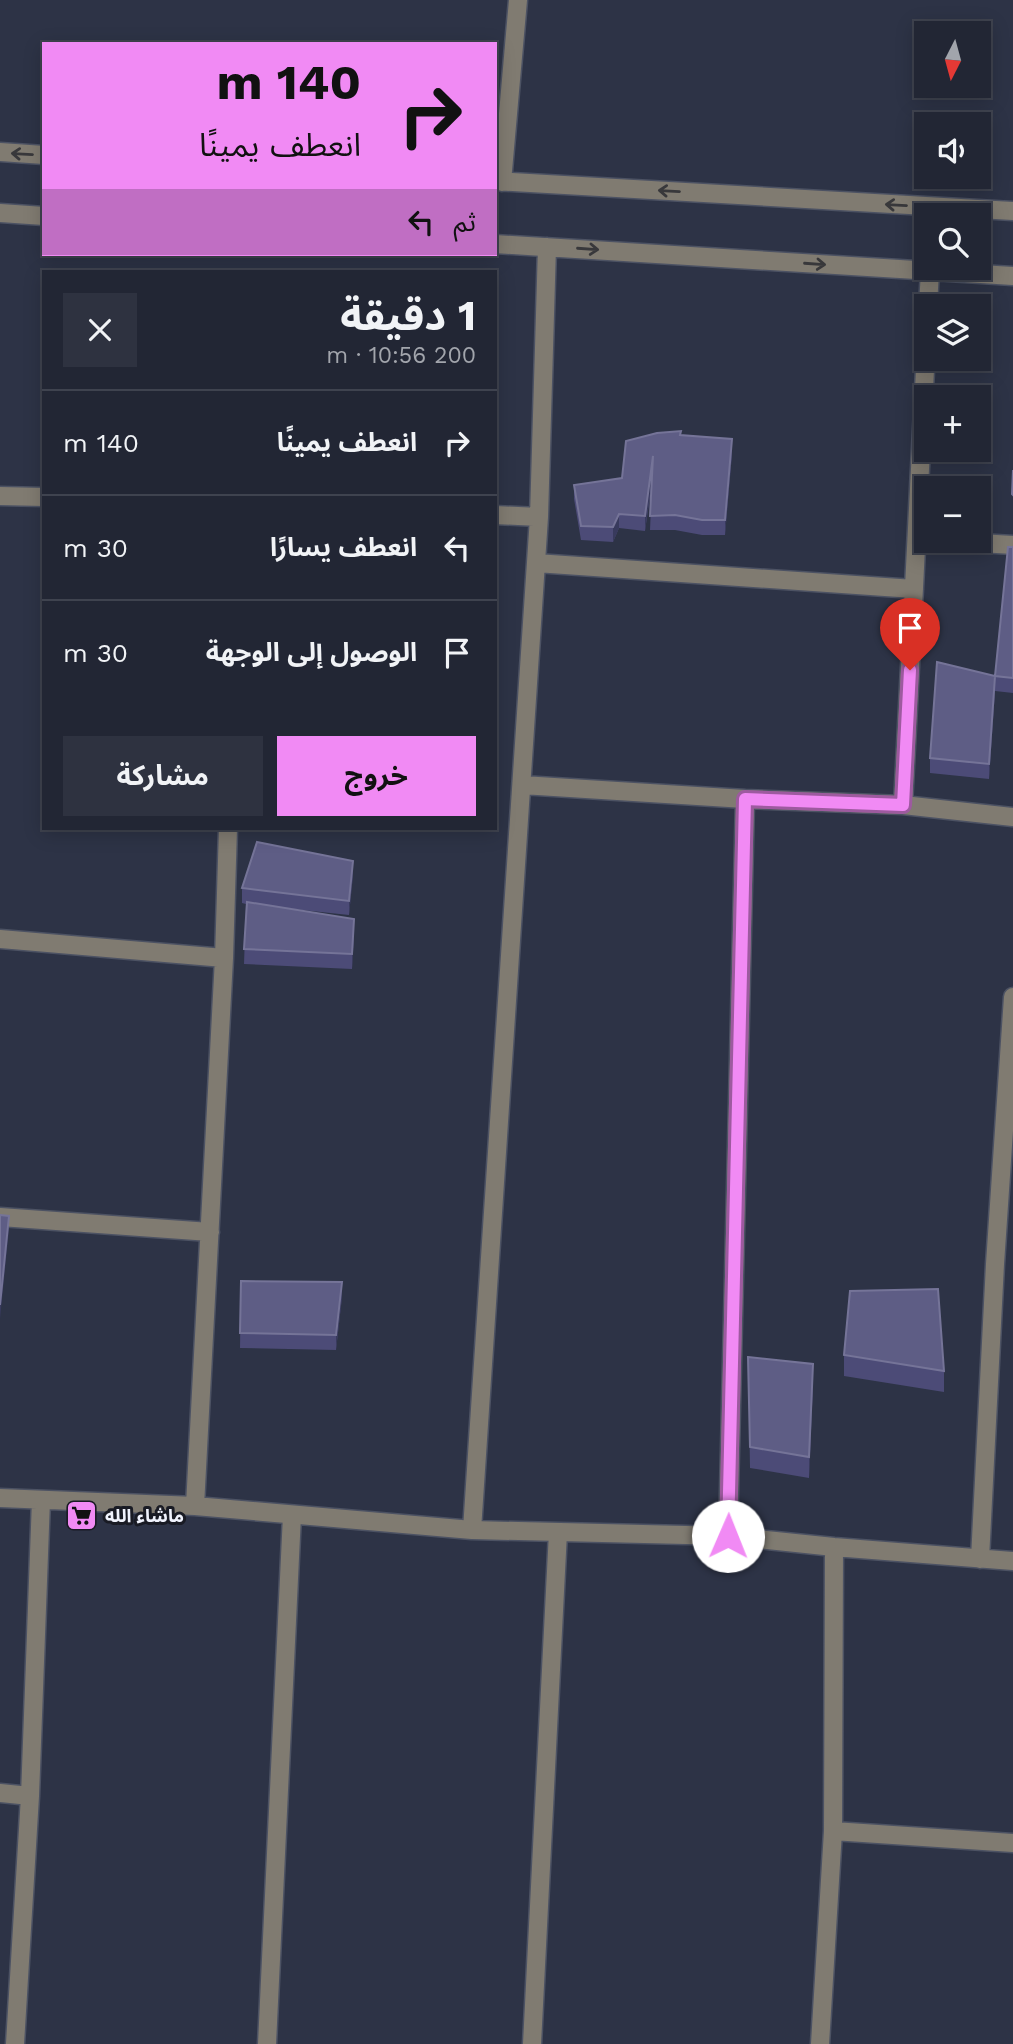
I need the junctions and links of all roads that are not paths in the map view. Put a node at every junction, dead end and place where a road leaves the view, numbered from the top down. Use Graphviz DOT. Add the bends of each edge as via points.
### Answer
graph roads {
  1 [pos="518,0"];
  2 [pos="0,152"];
  3 [pos="42,155"];
  4 [pos="499,182"];
  5 [pos="1013,211"];
  6 [pos="0,213"];
  7 [pos="42,216"];
  8 [pos="497,244"];
  9 [pos="547,247"];
  10 [pos="914,270"];
  11 [pos="991,275"];
  12 [pos="1013,276"];
  13 [pos="925,371"];
  14 [pos="923,476"];
  15 [pos="0,496"];
  16 [pos="42,497"];
  17 [pos="497,514"];
  18 [pos="539,517"];
  19 [pos="991,544"];
  20 [pos="1013,545"];
  21 [pos="919,553"];
  22 [pos="536,563"];
  23 [pos="914,589"];
  24 [pos="523,786"];
  25 [pos="745,799"];
  26 [pos="903,805"];
  27 [pos="1013,817"];
  28 [pos="228,830"];
  29 [pos="0,939"];
  30 [pos="225,958"];
  31 [pos="1013,998"];
  32 [pos="1009,1100"];
  33 [pos="0,1217"];
  34 [pos="210,1232"];
  35 [pos="1004,1265"];
  36 [pos="0,1498"];
  37 [pos="41,1500"];
  38 [pos="195,1506"];
  39 [pos="292,1514"];
  40 [pos="472,1530"];
  41 [pos="558,1532"];
  42 [pos="728,1536"];
  43 [pos="834,1547"];
  44 [pos="980,1559"];
  45 [pos="1013,1561"];
  46 [pos="0,1793"];
  47 [pos="30,1796"];
  48 [pos="833,1830"];
  49 [pos="1013,1843"];
  50 [pos="15,2044"];
  51 [pos="267,2044"];
  52 [pos="532,2044"];
  53 [pos="820,2044"];
  1 -- 4 [label="street"];
  3 -- 2 [label="street, one-way"];
  5 -- 4 [label="street, one-way"];
  6 -- 7 [label="street"];
  8 -- 9 [label="street"];
  9 -- 10 [label="street, one-way"];
  9 -- 18 [label="street"];
  11 -- 12 [label="street"];
  13 -- 14 [label="street"];
  15 -- 16 [label="street"];
  17 -- 18 [label="street"];
  18 -- 22 [label="street"];
  19 -- 20 [label="street"];
  21 -- 23 [label="street"];
  22 -- 23 [label="street"];
  22 -- 24 [label="street"];
  23 -- 26 [label="street"];
  24 -- 25 [label="street"];
  24 -- 40 [label="street"];
  25 -- 26 [label="street"];
  25 -- 42 [label="street"];
  26 -- 27 [label="street"];
  28 -- 30 [label="street"];
  29 -- 30 [label="street"];
  30 -- 34 [label="street"];
  31 -- 32 [label="street"];
  32 -- 35 [label="street"];
  33 -- 34 [label="street"];
  34 -- 38 [label="street"];
  35 -- 44 [label="street"];
  36 -- 37 [label="street"];
  37 -- 38 [label="street"];
  37 -- 47 [label="street"];
  38 -- 39 [label="street"];
  39 -- 40 [label="street"];
  39 -- 51 [label="street"];
  40 -- 41 [label="street"];
  41 -- 42 [label="street"];
  41 -- 52 [label="street"];
  42 -- 43 [label="street"];
  43 -- 44 [label="street"];
  43 -- 48 [label="street"];
  44 -- 45 [label="street"];
  46 -- 47 [label="street"];
  47 -- 50 [label="street"];
  48 -- 49 [label="street"];
  48 -- 53 [label="street"];
}
